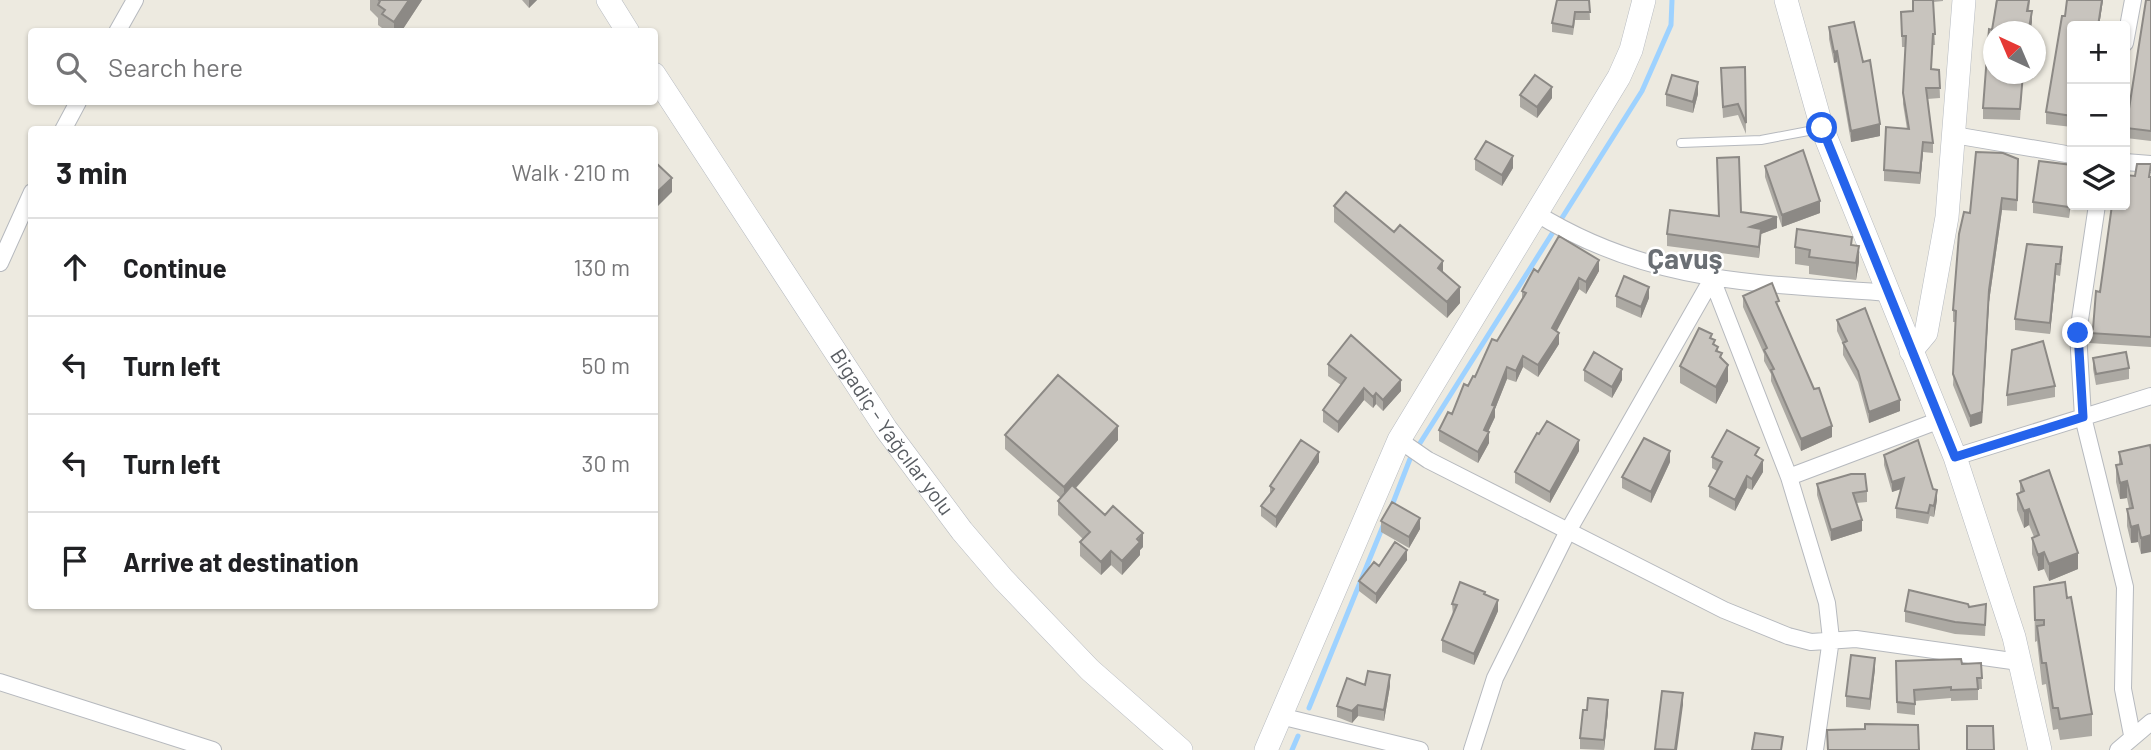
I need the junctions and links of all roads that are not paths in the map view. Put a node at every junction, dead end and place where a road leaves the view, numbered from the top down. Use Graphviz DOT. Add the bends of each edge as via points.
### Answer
graph roads {
  1 [pos="135,0"];
  2 [pos="608,0"];
  3 [pos="1644,0"];
  4 [pos="1786,0"];
  5 [pos="1964,0"];
  6 [pos="2133,0"];
  7 [pos="2129,21"];
  8 [pos="119,28"];
  9 [pos="626,28"];
  10 [pos="658,80"];
  11 [pos="76,105"];
  12 [pos="65,126"];
  13 [pos="1822,128"];
  14 [pos="1954,135"];
  15 [pos="1681,143"];
  16 [pos="2067,154"];
  17 [pos="2130,162"];
  18 [pos="2151,164"];
  19 [pos="28,201"];
  20 [pos="2096,210"];
  21 [pos="1540,215"];
  22 [pos="0,262"];
  23 [pos="1712,279"];
  24 [pos="1891,293"];
  25 [pos="1911,351"];
  26 [pos="2151,396"];
  27 [pos="2083,417"];
  28 [pos="1940,420"];
  29 [pos="1403,443"];
  30 [pos="1955,457"];
  31 [pos="1789,477"];
  32 [pos="1568,531"];
  33 [pos="1831,639"];
  34 [pos="2019,662"];
  35 [pos="0,682"];
  36 [pos="1280,716"];
  37 [pos="2151,722"];
  38 [pos="2132,735"];
  39 [pos="213,750"];
  40 [pos="1181,750"];
  41 [pos="1266,750"];
  42 [pos="1420,750"];
  43 [pos="1472,750"];
  44 [pos="1815,750"];
  45 [pos="2040,750"];
  46 [pos="2118,750"];
  1 -- 8 [label="street"];
  2 -- 9 [label="street"];
  3 -- 21 [label="street" via="1619,77"];
  4 -- 13 [label="street"];
  5 -- 14 [label="street"];
  6 -- 7 [label="street"];
  10 -- 40 [label="street, Bigadiç - Yağcılar yolu" via="886,429 962,531 1090,670"];
  11 -- 12 [label="street"];
  13 -- 15 [label="lane" via="1735,142"];
  13 -- 24 [label="street"];
  14 -- 16 [label="street"];
  14 -- 25 [label="street" via="1947,217 1926,333"];
  17 -- 18 [label="street"];
  19 -- 22 [label="street"];
  20 -- 27 [label="street" via="2078,333"];
  21 -- 23 [label="street" via="1562,229 1650,265"];
  21 -- 29 [label="street"];
  23 -- 24 [label="street"];
  23 -- 31 [label="street"];
  23 -- 32 [label="street"];
  24 -- 25 [label="street"];
  25 -- 28 [label="street"];
  26 -- 27 [label="street"];
  27 -- 30 [label="street"];
  27 -- 38 [label="street" via="2126,587 2123,690"];
  28 -- 30 [label="street"];
  28 -- 31 [label="street"];
  29 -- 32 [label="street"];
  29 -- 36 [label="street"];
  30 -- 34 [label="street"];
  31 -- 33 [label="street" via="1827,603"];
  32 -- 33 [label="street" via="1724,610 1798,639"];
  32 -- 43 [label="street" via="1495,678"];
  33 -- 34 [label="street"];
  33 -- 44 [label="street"];
  34 -- 45 [label="street"];
  35 -- 39 [label="street"];
  36 -- 41 [label="street"];
  36 -- 42 [label="street"];
  37 -- 38 [label="street"];
  38 -- 46 [label="street"];
}
